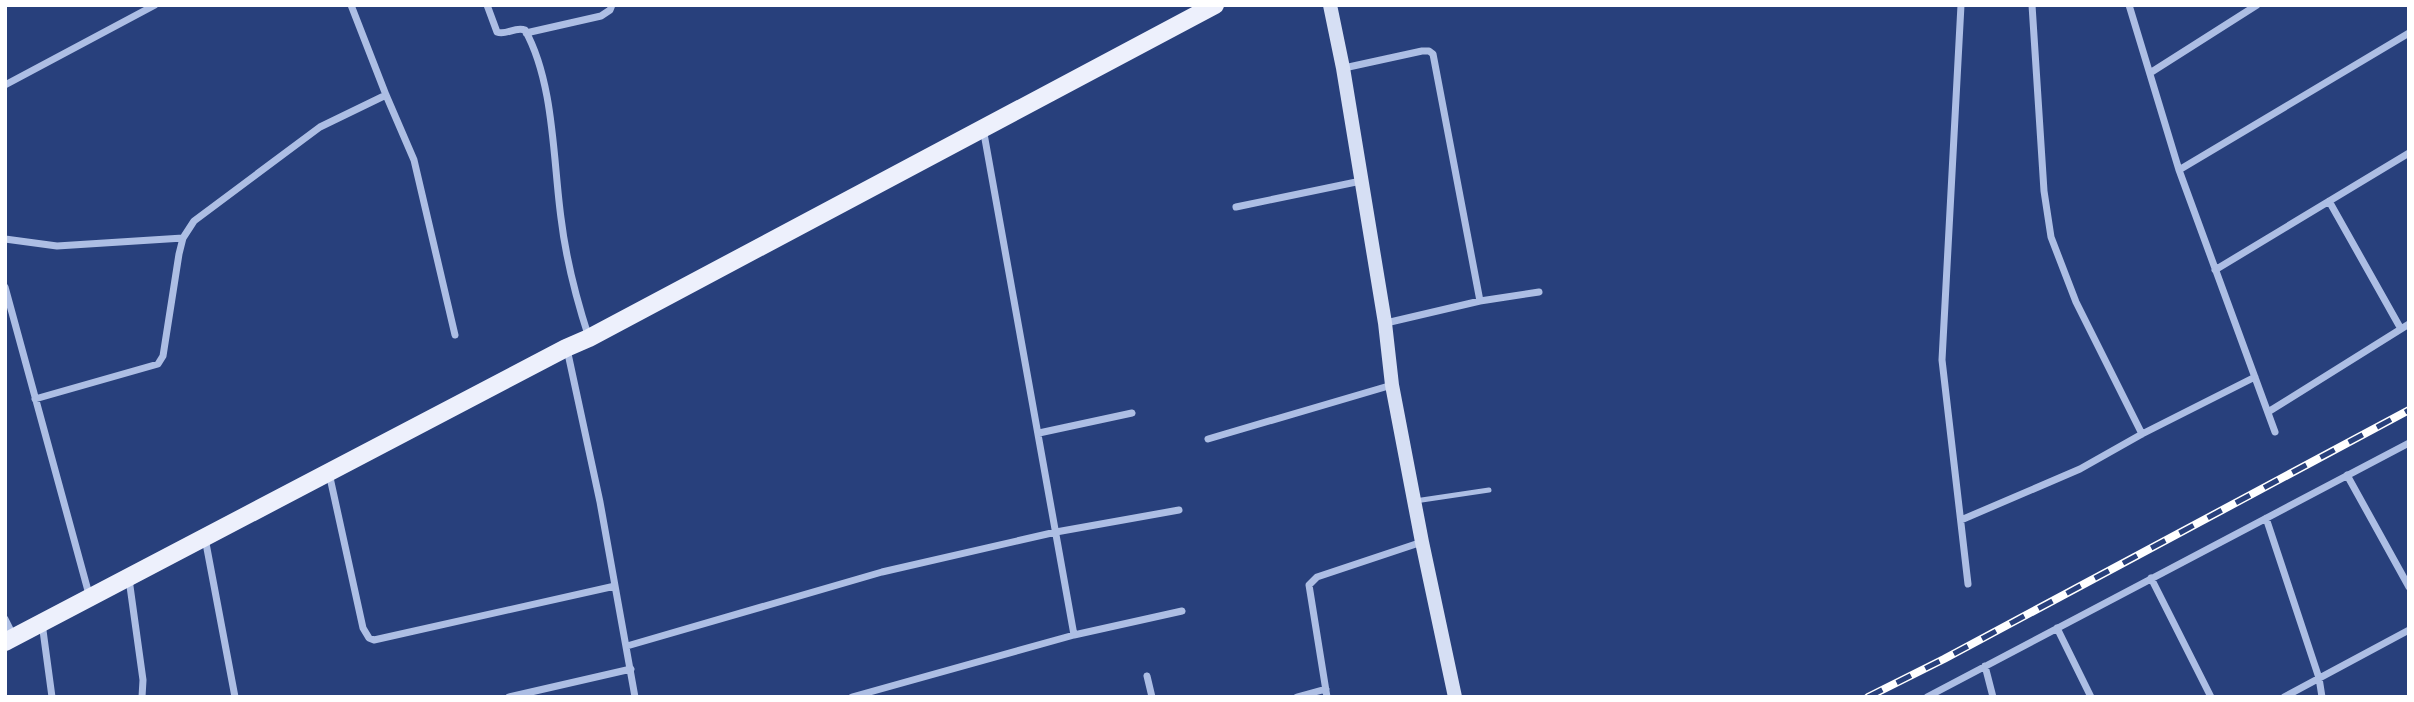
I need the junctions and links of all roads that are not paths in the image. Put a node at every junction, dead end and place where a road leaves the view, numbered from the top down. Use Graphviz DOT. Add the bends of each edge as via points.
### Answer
graph roads {
  1 [pos="155,5"];
  2 [pos="351,5"];
  3 [pos="487,5"];
  4 [pos="612,5"];
  5 [pos="1215,5"];
  6 [pos="1330,5"];
  7 [pos="1961,5"];
  8 [pos="2032,5"];
  9 [pos="2129,5"];
  10 [pos="2257,5"];
  11 [pos="526,33"];
  12 [pos="2409,33"];
  13 [pos="1343,68"];
  14 [pos="2150,74"];
  15 [pos="5,85"];
  16 [pos="386,95"];
  17 [pos="983,127"];
  18 [pos="2409,153"];
  19 [pos="2179,170"];
  20 [pos="1361,181"];
  21 [pos="2329,201"];
  22 [pos="1236,207"];
  23 [pos="5,239"];
  24 [pos="183,239"];
  25 [pos="2215,270"];
  26 [pos="5,287"];
  27 [pos="1539,292"];
  28 [pos="1480,301"];
  29 [pos="1385,323"];
  30 [pos="2409,324"];
  31 [pos="2401,328"];
  32 [pos="455,335"];
  33 [pos="589,338"];
  34 [pos="566,348"];
  35 [pos="2255,377"];
  36 [pos="1392,385"];
  37 [pos="35,399"];
  38 [pos="2268,412"];
  39 [pos="1132,413"];
  40 [pos="2275,432"];
  41 [pos="1039,433"];
  42 [pos="2143,434"];
  43 [pos="1208,439"];
  44 [pos="2409,443"];
  45 [pos="329,473"];
  46 [pos="2347,475"];
  47 [pos="1489,490"];
  48 [pos="1415,501"];
  49 [pos="1180,510"];
  50 [pos="2266,517"];
  51 [pos="1961,520"];
  52 [pos="1056,532"];
  53 [pos="205,537"];
  54 [pos="1422,542"];
  55 [pos="129,578"];
  56 [pos="2151,578"];
  57 [pos="1968,584"];
  58 [pos="615,586"];
  59 [pos="2409,587"];
  60 [pos="90,599"];
  61 [pos="1182,611"];
  62 [pos="5,619"];
  63 [pos="42,622"];
  64 [pos="2057,628"];
  65 [pos="2409,630"];
  66 [pos="1074,635"];
  67 [pos="10,640"];
  68 [pos="626,646"];
  69 [pos="1985,666"];
  70 [pos="631,669"];
  71 [pos="1147,676"];
  72 [pos="2319,677"];
  73 [pos="1327,693"];
  74 [pos="52,697"];
  75 [pos="142,697"];
  76 [pos="234,697"];
  77 [pos="509,697"];
  78 [pos="635,697"];
  79 [pos="852,697"];
  80 [pos="1152,697"];
  81 [pos="1297,697"];
  82 [pos="1455,697"];
  83 [pos="1927,697"];
  84 [pos="1993,697"];
  85 [pos="2091,697"];
  86 [pos="2211,697"];
  87 [pos="2284,697"];
  88 [pos="2322,697"];
  1 -- 15 [label="street"];
  2 -- 16 [label="street"];
  3 -- 11 [label="street" via="496,32 519,29"];
  4 -- 11 [label="street" via="601,16"];
  5 -- 17 [label="main road"];
  6 -- 13 [label="street"];
  7 -- 51 [label="street" via="1942,360"];
  8 -- 42 [label="street" via="2051,237 2076,302"];
  9 -- 14 [label="street"];
  10 -- 14 [label="street"];
  11 -- 33 [label="street" via="541,68 564,242"];
  12 -- 19 [label="street"];
  13 -- 20 [label="street"];
  13 -- 28 [label="street" via="1426,51 1433,54"];
  14 -- 19 [label="street"];
  16 -- 24 [label="street" via="320,127 287,149 194,221"];
  16 -- 32 [label="street" via="414,160"];
  17 -- 33 [label="main road"];
  17 -- 41 [label="street"];
  18 -- 21 [label="street"];
  19 -- 25 [label="street"];
  20 -- 22 [label="street"];
  20 -- 29 [label="street"];
  21 -- 25 [label="street"];
  21 -- 31 [label="street"];
  23 -- 24 [label="street" via="57,246"];
  24 -- 37 [label="street" via="158,364"];
  25 -- 35 [label="street"];
  26 -- 37 [label="street"];
  27 -- 28 [label="street"];
  28 -- 29 [label="street"];
  29 -- 36 [label="street"];
  30 -- 31 [label="street"];
  31 -- 38 [label="street"];
  33 -- 34 [label="main road"];
  34 -- 45 [label="main road"];
  34 -- 58 [label="street"];
  35 -- 38 [label="street"];
  35 -- 42 [label="street"];
  36 -- 43 [label="street"];
  36 -- 48 [label="street"];
  37 -- 60 [label="street"];
  38 -- 40 [label="street"];
  39 -- 41 [label="street"];
  41 -- 52 [label="street"];
  42 -- 51 [label="street" via="2080,469"];
  44 -- 46 [label="street"];
  45 -- 53 [label="main road"];
  45 -- 58 [label="street" via="363,628 374,640"];
  46 -- 50 [label="street"];
  46 -- 59 [label="street"];
  47 -- 48 [label="lane"];
  48 -- 54 [label="street"];
  49 -- 52 [label="street"];
  50 -- 56 [label="street"];
  50 -- 72 [label="street"];
  51 -- 57 [label="street"];
  52 -- 66 [label="street"];
  52 -- 68 [label="street" via="882,572"];
  53 -- 55 [label="main road"];
  53 -- 76 [label="street"];
  54 -- 73 [label="street" via="1317,577 1309,585"];
  54 -- 82 [label="street"];
  55 -- 60 [label="main road"];
  55 -- 75 [label="street" via="144,680"];
  56 -- 64 [label="street"];
  56 -- 86 [label="street"];
  58 -- 68 [label="street"];
  60 -- 63 [label="main road"];
  61 -- 66 [label="street"];
  62 -- 67 [label="street"];
  63 -- 67 [label="main road"];
  63 -- 74 [label="street"];
  64 -- 69 [label="street"];
  64 -- 85 [label="street"];
  65 -- 72 [label="street"];
  66 -- 79 [label="street"];
  68 -- 70 [label="street"];
  69 -- 83 [label="street"];
  69 -- 84 [label="street"];
  70 -- 77 [label="street"];
  70 -- 78 [label="street"];
  71 -- 80 [label="street"];
  72 -- 87 [label="street"];
  72 -- 88 [label="street"];
  73 -- 81 [label="street"];
}
